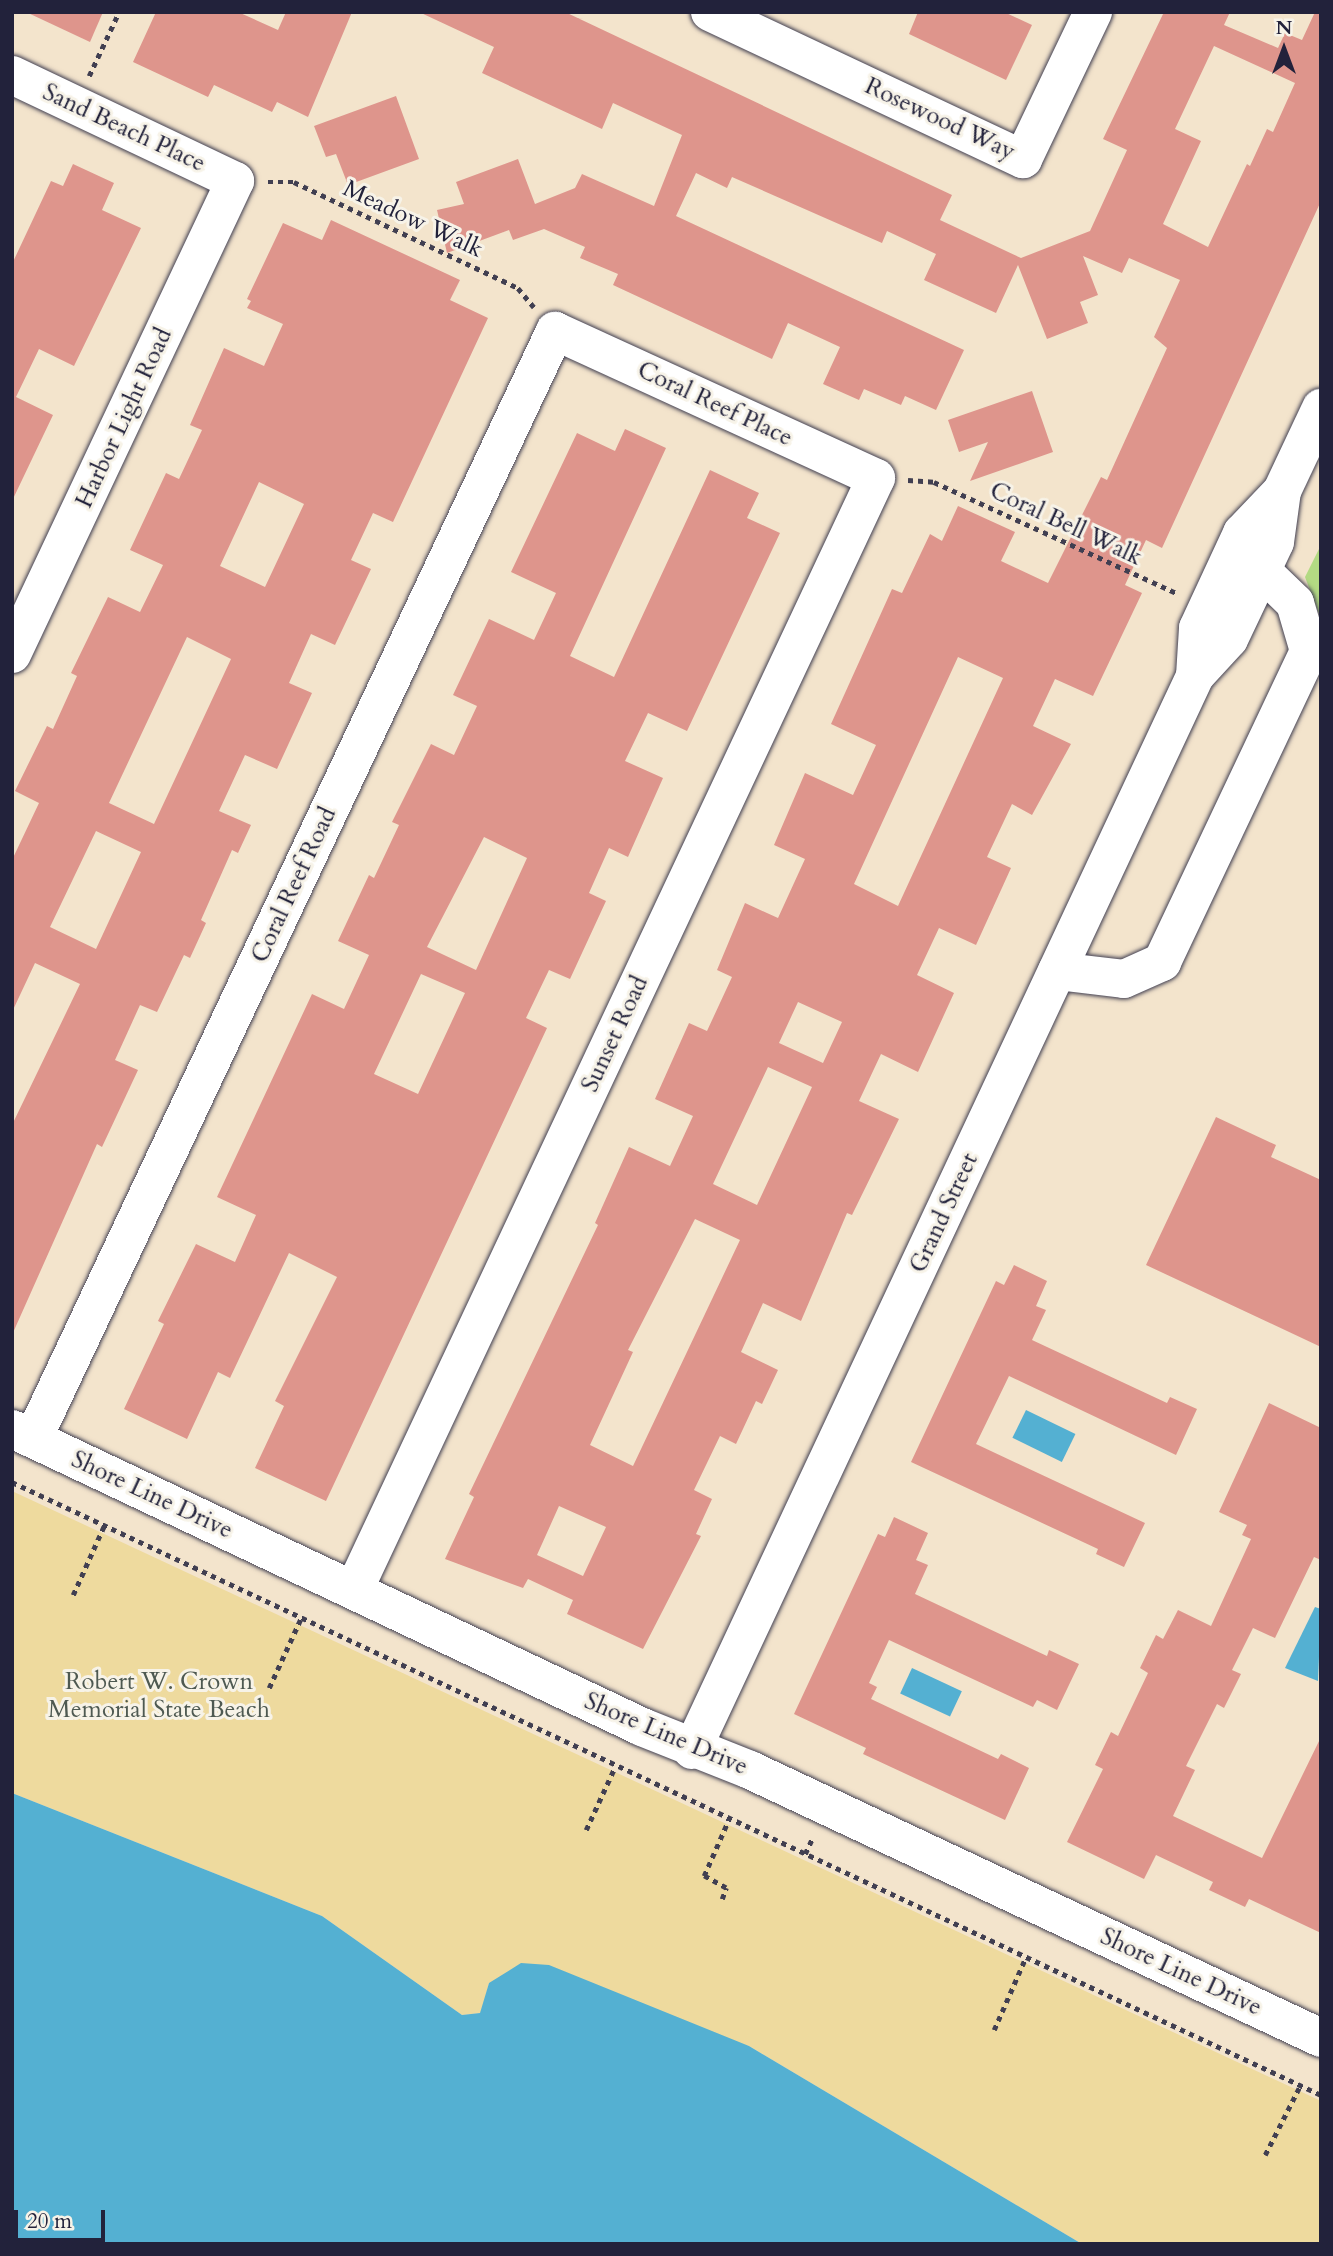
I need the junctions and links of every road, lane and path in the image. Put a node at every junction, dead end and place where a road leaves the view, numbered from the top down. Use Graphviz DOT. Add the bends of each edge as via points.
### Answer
graph roads {
  1 [pos="119,12"];
  2 [pos="710,12"];
  3 [pos="1093,12"];
  4 [pos="12,75"];
  5 [pos="75,106"];
  6 [pos="235,181"];
  7 [pos="555,331"];
  8 [pos="1321,408"];
  9 [pos="876,478"];
  10 [pos="1282,491"];
  11 [pos="1261,570"];
  12 [pos="1208,608"];
  13 [pos="12,654"];
  14 [pos="1195,676"];
  15 [pos="1057,971"];
  16 [pos="23,1434"];
  17 [pos="12,1482"];
  18 [pos="104,1526"];
  19 [pos="354,1590"];
  20 [pos="73,1595"];
  21 [pos="300,1618"];
  22 [pos="269,1688"];
  23 [pos="692,1750"];
  24 [pos="615,1766"];
  25 [pos="729,1819"];
  26 [pos="586,1830"];
  27 [pos="813,1837"];
  28 [pos="805,1854"];
  29 [pos="722,1899"];
  30 [pos="1026,1959"];
  31 [pos="994,2031"];
  32 [pos="1321,2038"];
  33 [pos="1300,2086"];
  34 [pos="1321,2095"];
  35 [pos="1265,2155"];
  1 -- 5 [label="path"];
  2 -- 3 [label="street, Rosewood Way" via="1024,159"];
  4 -- 5 [label="street, Sand Beach Place"];
  5 -- 6 [label="street, Sand Beach Place"];
  6 -- 7 [label="path, Meadow Walk" via="294,182 307,188 518,288"];
  6 -- 13 [label="street, Harbor Light Road"];
  7 -- 9 [label="street, Coral Reef Place"];
  7 -- 16 [label="street, Coral Reef Road"];
  8 -- 10 [label="street, Grand Street"];
  9 -- 12 [label="path, Coral Bell Walk" via="934,482"];
  9 -- 19 [label="street, Sunset Road"];
  10 -- 11 [label="street, Grand Street" via="1275,542"];
  10 -- 12 [label="street, Grand Street" via="1242,533"];
  11 -- 14 [label="street, Grand Street" via="1230,639"];
  11 -- 15 [label="street" via="1295,603 1309,651 1162,962 1124,979"];
  12 -- 14 [label="street, Grand Street" via="1198,628"];
  14 -- 15 [label="street, Grand Street"];
  15 -- 23 [label="street, Grand Street"];
  16 -- 19 [label="street, Shore Line Drive"];
  17 -- 18 [label="path"];
  18 -- 20 [label="path"];
  18 -- 21 [label="path"];
  19 -- 23 [label="street, Shore Line Drive"];
  21 -- 22 [label="path"];
  21 -- 24 [label="path"];
  23 -- 32 [label="street, Shore Line Drive" via="750,1770"];
  24 -- 25 [label="path"];
  24 -- 26 [label="path"];
  25 -- 28 [label="path"];
  25 -- 29 [label="path" via="704,1876 726,1888"];
  27 -- 28 [label="path"];
  28 -- 30 [label="path"];
  30 -- 31 [label="path"];
  30 -- 33 [label="path"];
  33 -- 34 [label="path"];
  33 -- 35 [label="path"];
}
